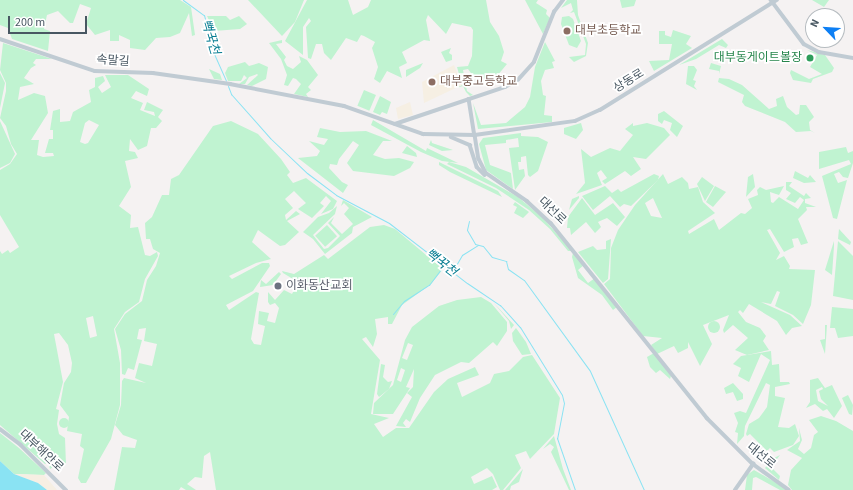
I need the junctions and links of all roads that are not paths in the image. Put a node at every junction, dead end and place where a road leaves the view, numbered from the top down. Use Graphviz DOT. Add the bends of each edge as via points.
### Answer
graph roads {
  1 [pos="563,0"];
  2 [pos="777,0"];
  3 [pos="772,1"];
  4 [pos="0,40"];
  5 [pos="853,58"];
  6 [pos="469,99"];
  7 [pos="411,119"];
  8 [pos="395,124"];
  9 [pos="411,130"];
  10 [pos="474,135"];
  11 [pos="448,136"];
  12 [pos="493,179"];
  13 [pos="0,428"];
  14 [pos="753,464"];
  15 [pos="66,490"];
  16 [pos="735,490"];
  17 [pos="789,490"];
  1 -- 6 [label="street" via="554,12 536,58 527,71 505,87"];
  2 -- 3 [label="street, 상동로"];
  3 -- 5 [label="street" via="804,44 820,52"];
  3 -- 10 [label="street, 상동로" via="590,115 556,125"];
  4 -- 8 [label="street, 속말길" via="95,71 160,74 230,84 344,106"];
  6 -- 7 [label="street"];
  6 -- 10 [label="street, 대선로"];
  7 -- 8 [label="street"];
  7 -- 9 [label="street" via="408,124"];
  8 -- 9 [label="street"];
  9 -- 11 [label="street"];
  10 -- 11 [label="street"];
  10 -- 12 [label="street, 대선로" via="480,163"];
  11 -- 12 [label="street" via="467,142 472,148 477,167"];
  12 -- 14 [label="street, 대선로" via="531,204 565,238 696,406"];
  13 -- 15 [label="street, 대부해안로" via="26,449"];
  14 -- 16 [label="street"];
  14 -- 17 [label="street, 대선로"];
}
